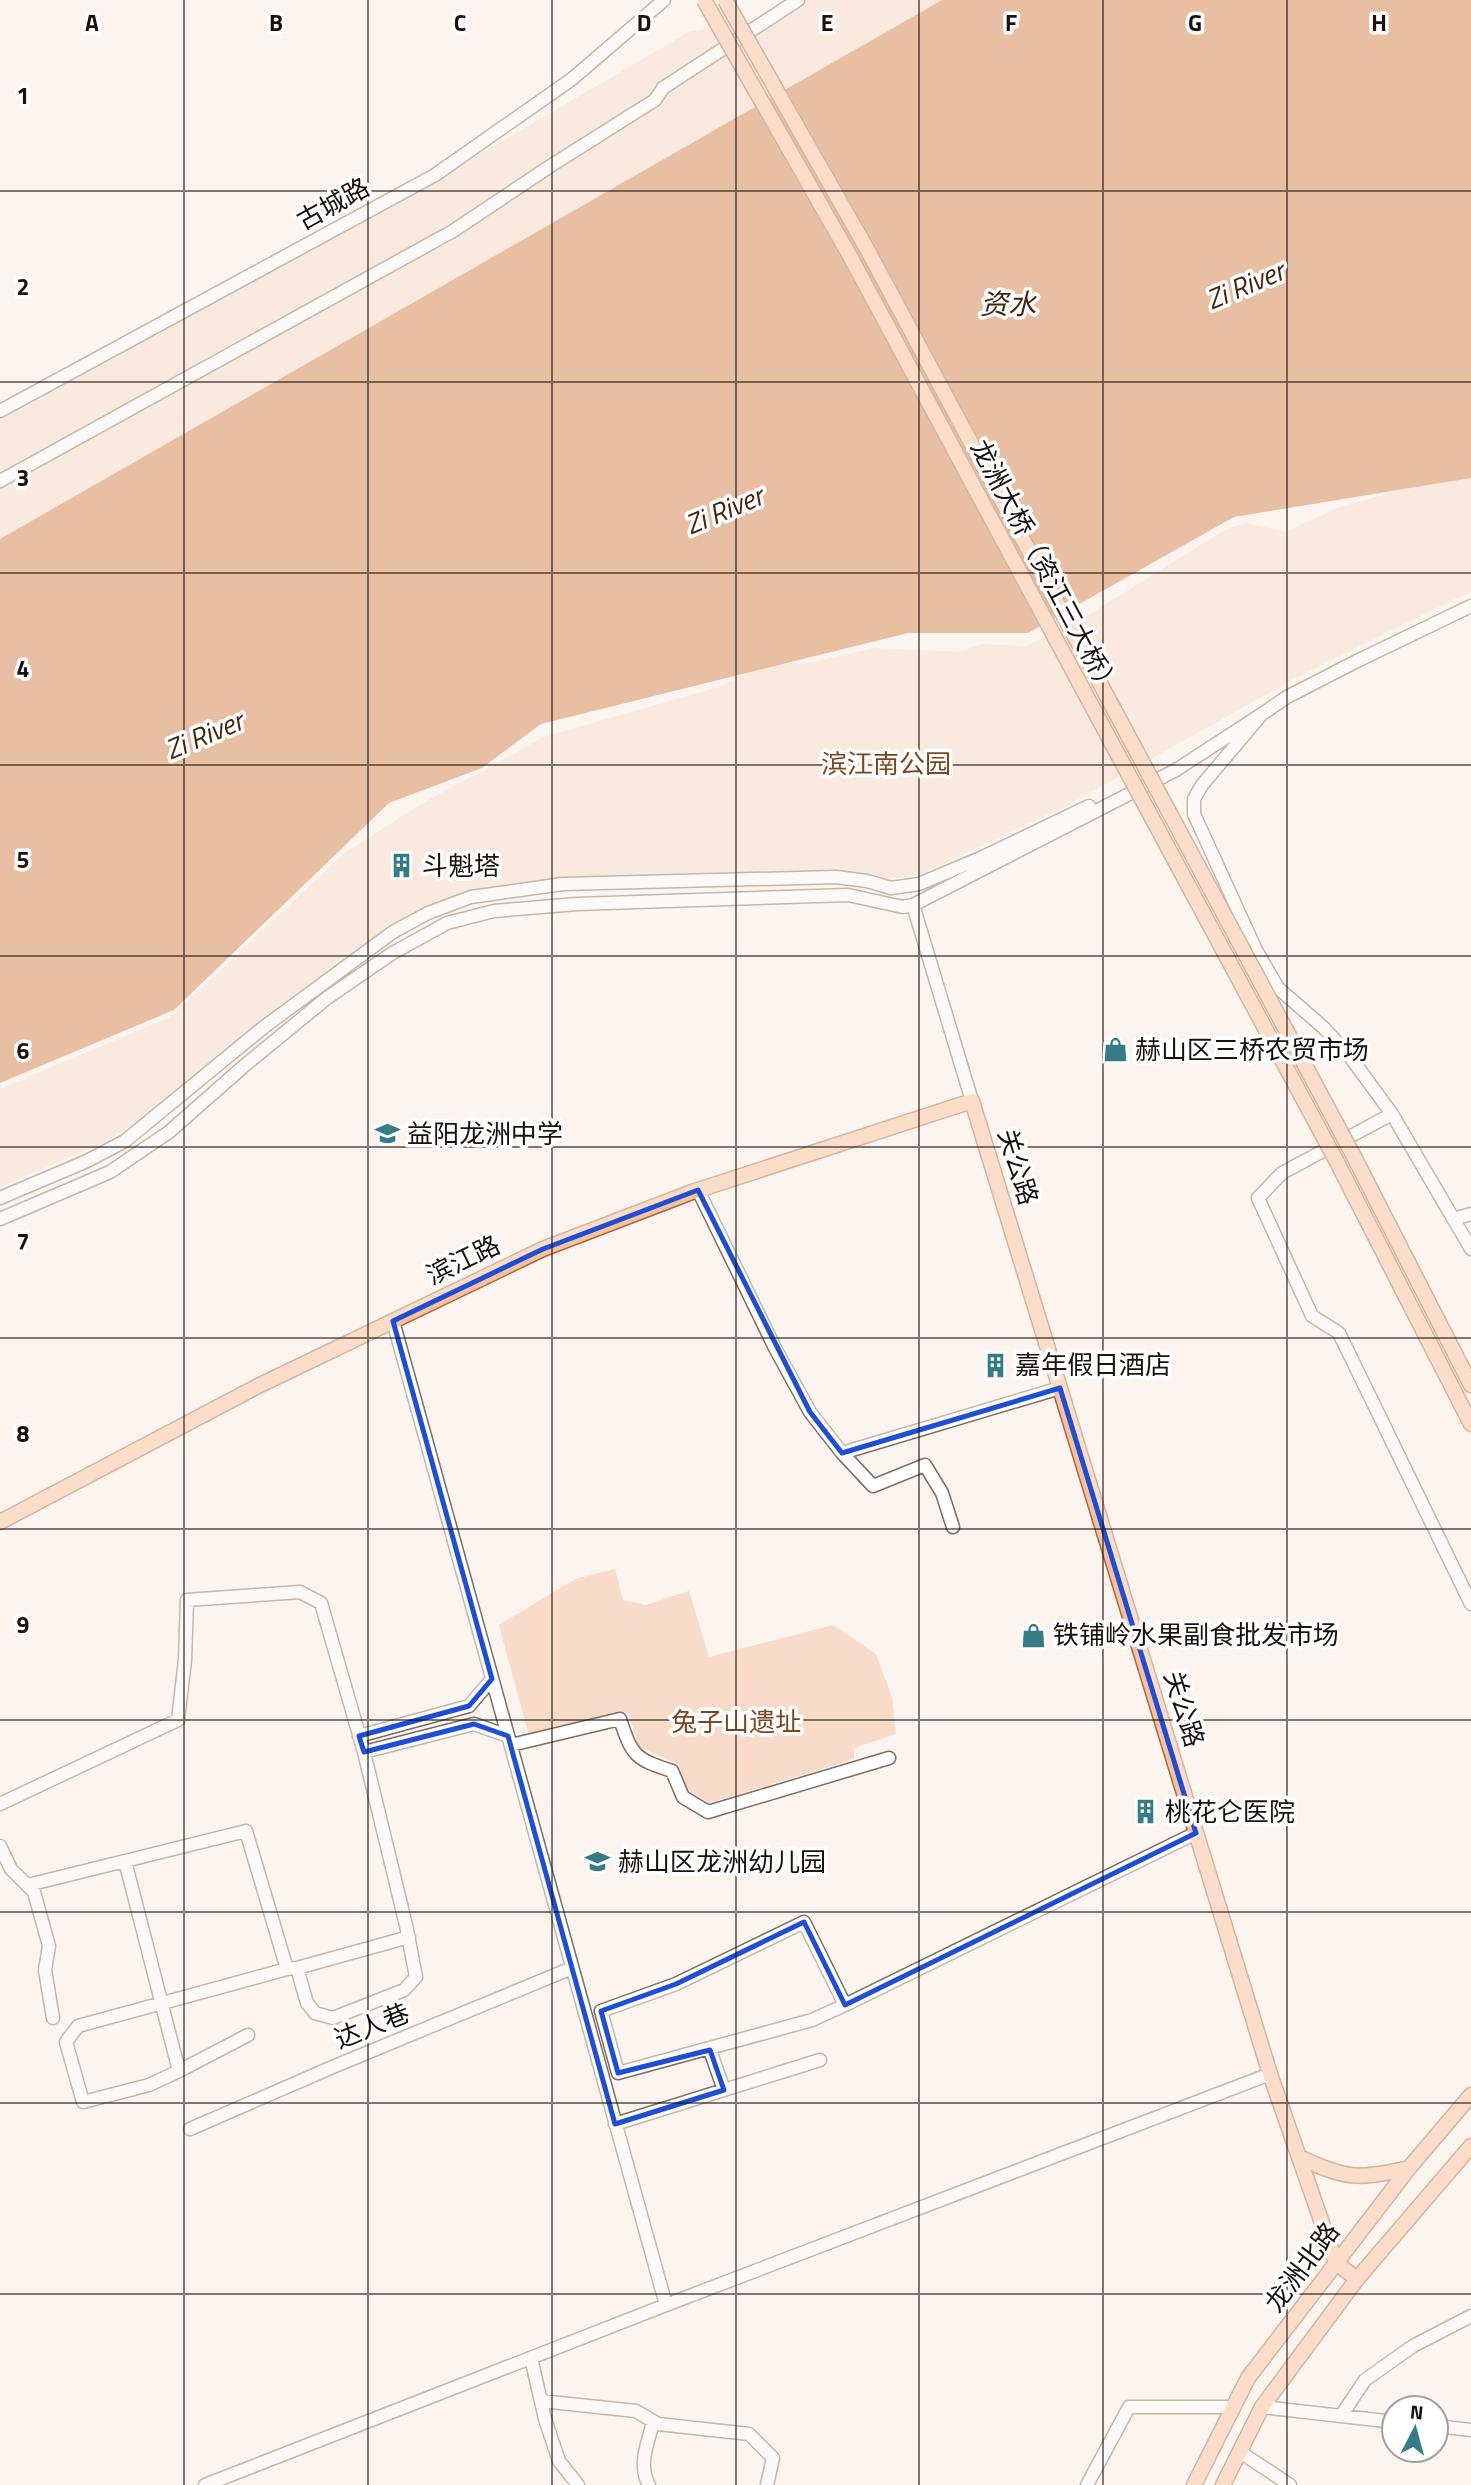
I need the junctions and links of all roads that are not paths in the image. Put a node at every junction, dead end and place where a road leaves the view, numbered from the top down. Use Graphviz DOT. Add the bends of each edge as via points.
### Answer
graph roads {
  1 [pos="664,0"];
  2 [pos="704,0"];
  3 [pos="725,0"];
  4 [pos="798,0"];
  5 [pos="0,411"];
  6 [pos="0,481"];
  7 [pos="1471,606"];
  8 [pos="1471,611"];
  9 [pos="1453,613"];
  10 [pos="1262,714"];
  11 [pos="1089,806"];
  12 [pos="913,905"];
  13 [pos="972,1101"];
  14 [pos="1392,1114"];
  15 [pos="698,1190"];
  16 [pos="0,1198"];
  17 [pos="1471,1214"];
  18 [pos="0,1219"];
  19 [pos="1453,1219"];
  20 [pos="1471,1249"];
  21 [pos="393,1321"];
  22 [pos="1471,1385"];
  23 [pos="1060,1388"];
  24 [pos="1471,1424"];
  25 [pos="842,1453"];
  26 [pos="0,1522"];
  27 [pos="953,1527"];
  28 [pos="1471,1604"];
  29 [pos="492,1679"];
  30 [pos="359,1736"];
  31 [pos="509,1741"];
  32 [pos="364,1752"];
  33 [pos="888,1758"];
  34 [pos="0,1804"];
  35 [pos="1196,1833"];
  36 [pos="0,1846"];
  37 [pos="125,1861"];
  38 [pos="28,1885"];
  39 [pos="409,1937"];
  40 [pos="292,1968"];
  41 [pos="572,1969"];
  42 [pos="162,2004"];
  43 [pos="845,2005"];
  44 [pos="52,2018"];
  45 [pos="248,2035"];
  46 [pos="710,2050"];
  47 [pos="820,2060"];
  48 [pos="179,2071"];
  49 [pos="1270,2074"];
  50 [pos="723,2090"];
  51 [pos="1471,2095"];
  52 [pos="615,2124"];
  53 [pos="190,2129"];
  54 [pos="1471,2146"];
  55 [pos="1299,2157"];
  56 [pos="1409,2168"];
  57 [pos="1336,2263"];
  58 [pos="1357,2279"];
  59 [pos="666,2305"];
  60 [pos="1471,2316"];
  61 [pos="531,2358"];
  62 [pos="541,2401"];
  63 [pos="1234,2407"];
  64 [pos="1262,2407"];
  65 [pos="1341,2416"];
  66 [pos="1380,2420"];
  67 [pos="653,2421"];
  68 [pos="1450,2428"];
  69 [pos="1471,2430"];
  70 [pos="1240,2452"];
  71 [pos="205,2485"];
  72 [pos="578,2485"];
  73 [pos="649,2485"];
  74 [pos="767,2485"];
  75 [pos="1087,2485"];
  76 [pos="1194,2485"];
  77 [pos="1223,2485"];
  78 [pos="1290,2485"];
  1 -- 5 [label="street, 古城路" via="572,79 435,175"];
  2 -- 24 [label="main road, 龙洲大桥（资江三大桥）, bridge" via="857,270 1337,1162"];
  3 -- 22 [label="main road, 龙洲大桥（资江三大桥）, bridge" via="873,261 1352,1153"];
  4 -- 6 [label="street" via="663,88 655,100 453,231"];
  7 -- 9 [label="street"];
  8 -- 9 [label="street"];
  9 -- 10 [label="street"];
  10 -- 12 [label="street" via="1176,770"];
  10 -- 14 [label="street" via="1202,785 1194,799 1194,814 1278,988 1324,1028"];
  11 -- 16 [label="street" via="919,884 891,888 836,877 563,884 471,897 393,932 264,1027 125,1141"];
  12 -- 13 [label="street"];
  12 -- 18 [label="street" via="848,895 577,904 494,911 447,923 327,998 169,1132 110,1172"];
  13 -- 15 [label="main road, 滨江路"];
  13 -- 23 [label="main road, 关公路"];
  14 -- 19 [label="street"];
  14 -- 28 [label="street" via="1282,1173 1258,1198 1312,1315 1339,1333"];
  15 -- 21 [label="main road, 滨江路" via="543,1249"];
  15 -- 25 [label="street" via="804,1402"];
  17 -- 19 [label="street"];
  19 -- 20 [label="street"];
  21 -- 26 [label="main road, 滨江路" via="258,1386"];
  21 -- 29 [label="street"];
  23 -- 25 [label="street"];
  23 -- 35 [label="main road, 关公路"];
  25 -- 27 [label="street" via="873,1486 925,1465 942,1493"];
  29 -- 30 [label="street" via="469,1706"];
  29 -- 31 [label="street"];
  30 -- 32 [label="street"];
  30 -- 34 [label="street" via="321,1603 300,1592 187,1600 178,1720"];
  31 -- 32 [label="street" via="474,1724"];
  31 -- 33 [label="street" via="620,1719 629,1745 642,1761 672,1771 683,1797 708,1812"];
  31 -- 41 [label="street"];
  32 -- 39 [label="street"];
  35 -- 43 [label="street"];
  35 -- 49 [label="main road, 关公路"];
  36 -- 38 [label="street" via="12,1869"];
  37 -- 38 [label="street"];
  37 -- 40 [label="street" via="246,1831"];
  37 -- 42 [label="street"];
  38 -- 44 [label="street" via="49,1945 45,1970"];
  39 -- 40 [label="street"];
  39 -- 40 [label="street" via="416,1977 404,1990 333,2018 315,2013"];
  40 -- 42 [label="street"];
  41 -- 52 [label="street"];
  41 -- 53 [label="street, 达人巷"];
  42 -- 48 [label="street"];
  42 -- 48 [label="street" via="78,2026 66,2042 82,2102 149,2085"];
  43 -- 46 [label="street" via="812,2020"];
  43 -- 46 [label="street" via="804,1922 677,1984 601,2011 618,2073"];
  45 -- 48 [label="street"];
  46 -- 50 [label="street"];
  47 -- 50 [label="street"];
  49 -- 55 [label="main road, 关公路"];
  49 -- 59 [label="street"];
  50 -- 52 [label="street"];
  51 -- 56 [label="main road, 龙洲北路"];
  52 -- 59 [label="street"];
  54 -- 58 [label="main road, 龙洲北路"];
  55 -- 56 [label="main road" via="1334,2173 1372,2177"];
  55 -- 57 [label="main road, 关公路"];
  56 -- 57 [label="main road, 龙洲北路"];
  57 -- 58 [label="main road"];
  57 -- 63 [label="main road, 龙洲北路" via="1248,2378"];
  58 -- 64 [label="main road, 龙洲北路"];
  59 -- 61 [label="street"];
  60 -- 65 [label="street" via="1413,2346 1366,2380"];
  61 -- 62 [label="street"];
  61 -- 71 [label="street"];
  62 -- 67 [label="street" via="636,2411"];
  62 -- 72 [label="street" via="559,2461"];
  63 -- 75 [label="street" via="1129,2407"];
  63 -- 76 [label="main road, 龙洲北路"];
  64 -- 65 [label="street"];
  64 -- 70 [label="main road, 龙洲北路"];
  65 -- 66 [label="street"];
  67 -- 73 [label="street" via="643,2463"];
  67 -- 74 [label="street" via="749,2434 773,2458"];
  68 -- 69 [label="street"];
  70 -- 77 [label="main road, 龙洲北路"];
  70 -- 78 [label="street"];
}
